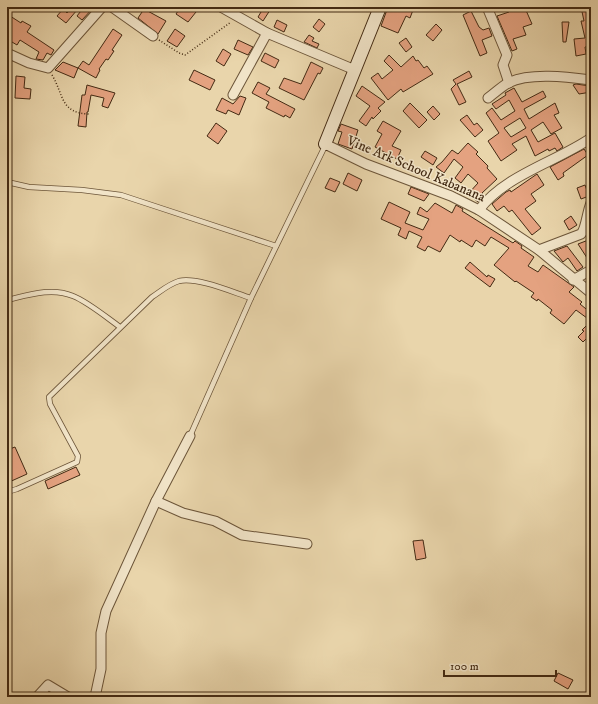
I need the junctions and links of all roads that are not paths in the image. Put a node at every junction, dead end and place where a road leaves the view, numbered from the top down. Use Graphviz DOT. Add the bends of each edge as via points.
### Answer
graph roads {
  1 [pos="102,7"];
  2 [pos="112,7"];
  3 [pos="221,7"];
  4 [pos="487,7"];
  5 [pos="378,8"];
  6 [pos="267,33"];
  7 [pos="153,36"];
  8 [pos="7,53"];
  9 [pos="355,70"];
  10 [pos="591,80"];
  11 [pos="509,83"];
  12 [pos="233,95"];
  13 [pos="488,98"];
  14 [pos="591,138"];
  15 [pos="325,144"];
  16 [pos="7,182"];
  17 [pos="591,203"];
  18 [pos="479,210"];
  19 [pos="276,246"];
  20 [pos="539,250"];
  21 [pos="591,270"];
  22 [pos="573,280"];
  23 [pos="591,293"];
  24 [pos="250,298"];
  25 [pos="7,300"];
  26 [pos="120,327"];
  27 [pos="190,436"];
  28 [pos="7,492"];
  29 [pos="156,501"];
  30 [pos="306,544"];
  31 [pos="37,697"];
  32 [pos="68,697"];
  33 [pos="95,697"];
  1 -- 8 [label="street" via="48,68"];
  2 -- 7 [label="street"];
  3 -- 6 [label="street"];
  4 -- 11 [label="street" via="506,55 503,65"];
  5 -- 9 [label="street"];
  6 -- 9 [label="street"];
  6 -- 12 [label="street"];
  9 -- 15 [label="street"];
  10 -- 11 [label="street" via="536,77"];
  11 -- 13 [label="street"];
  14 -- 18 [label="street" via="562,156 534,168 493,195"];
  15 -- 18 [label="street, Vine Ark School Kabanana" via="366,164 451,196"];
  15 -- 19 [label="lane"];
  16 -- 19 [label="lane" via="29,187 121,195"];
  17 -- 20 [label="street" via="586,214 586,229 582,234"];
  18 -- 20 [label="street, Vine Ark School Kabanana"];
  19 -- 24 [label="lane"];
  20 -- 22 [label="street, Vine Ark School Kabanana"];
  21 -- 22 [label="street"];
  22 -- 23 [label="street, Vine Ark School Kabanana"];
  24 -- 26 [label="lane" via="190,280 178,282 165,287 152,297"];
  24 -- 27 [label="lane"];
  25 -- 26 [label="lane" via="32,294 67,294 74,296"];
  26 -- 28 [label="lane" via="49,398 78,456 77,462"];
  27 -- 29 [label="street"];
  29 -- 30 [label="street" via="183,513 215,521 242,535"];
  29 -- 33 [label="street" via="104,617"];
  31 -- 32 [label="street" via="48,685"];
}
